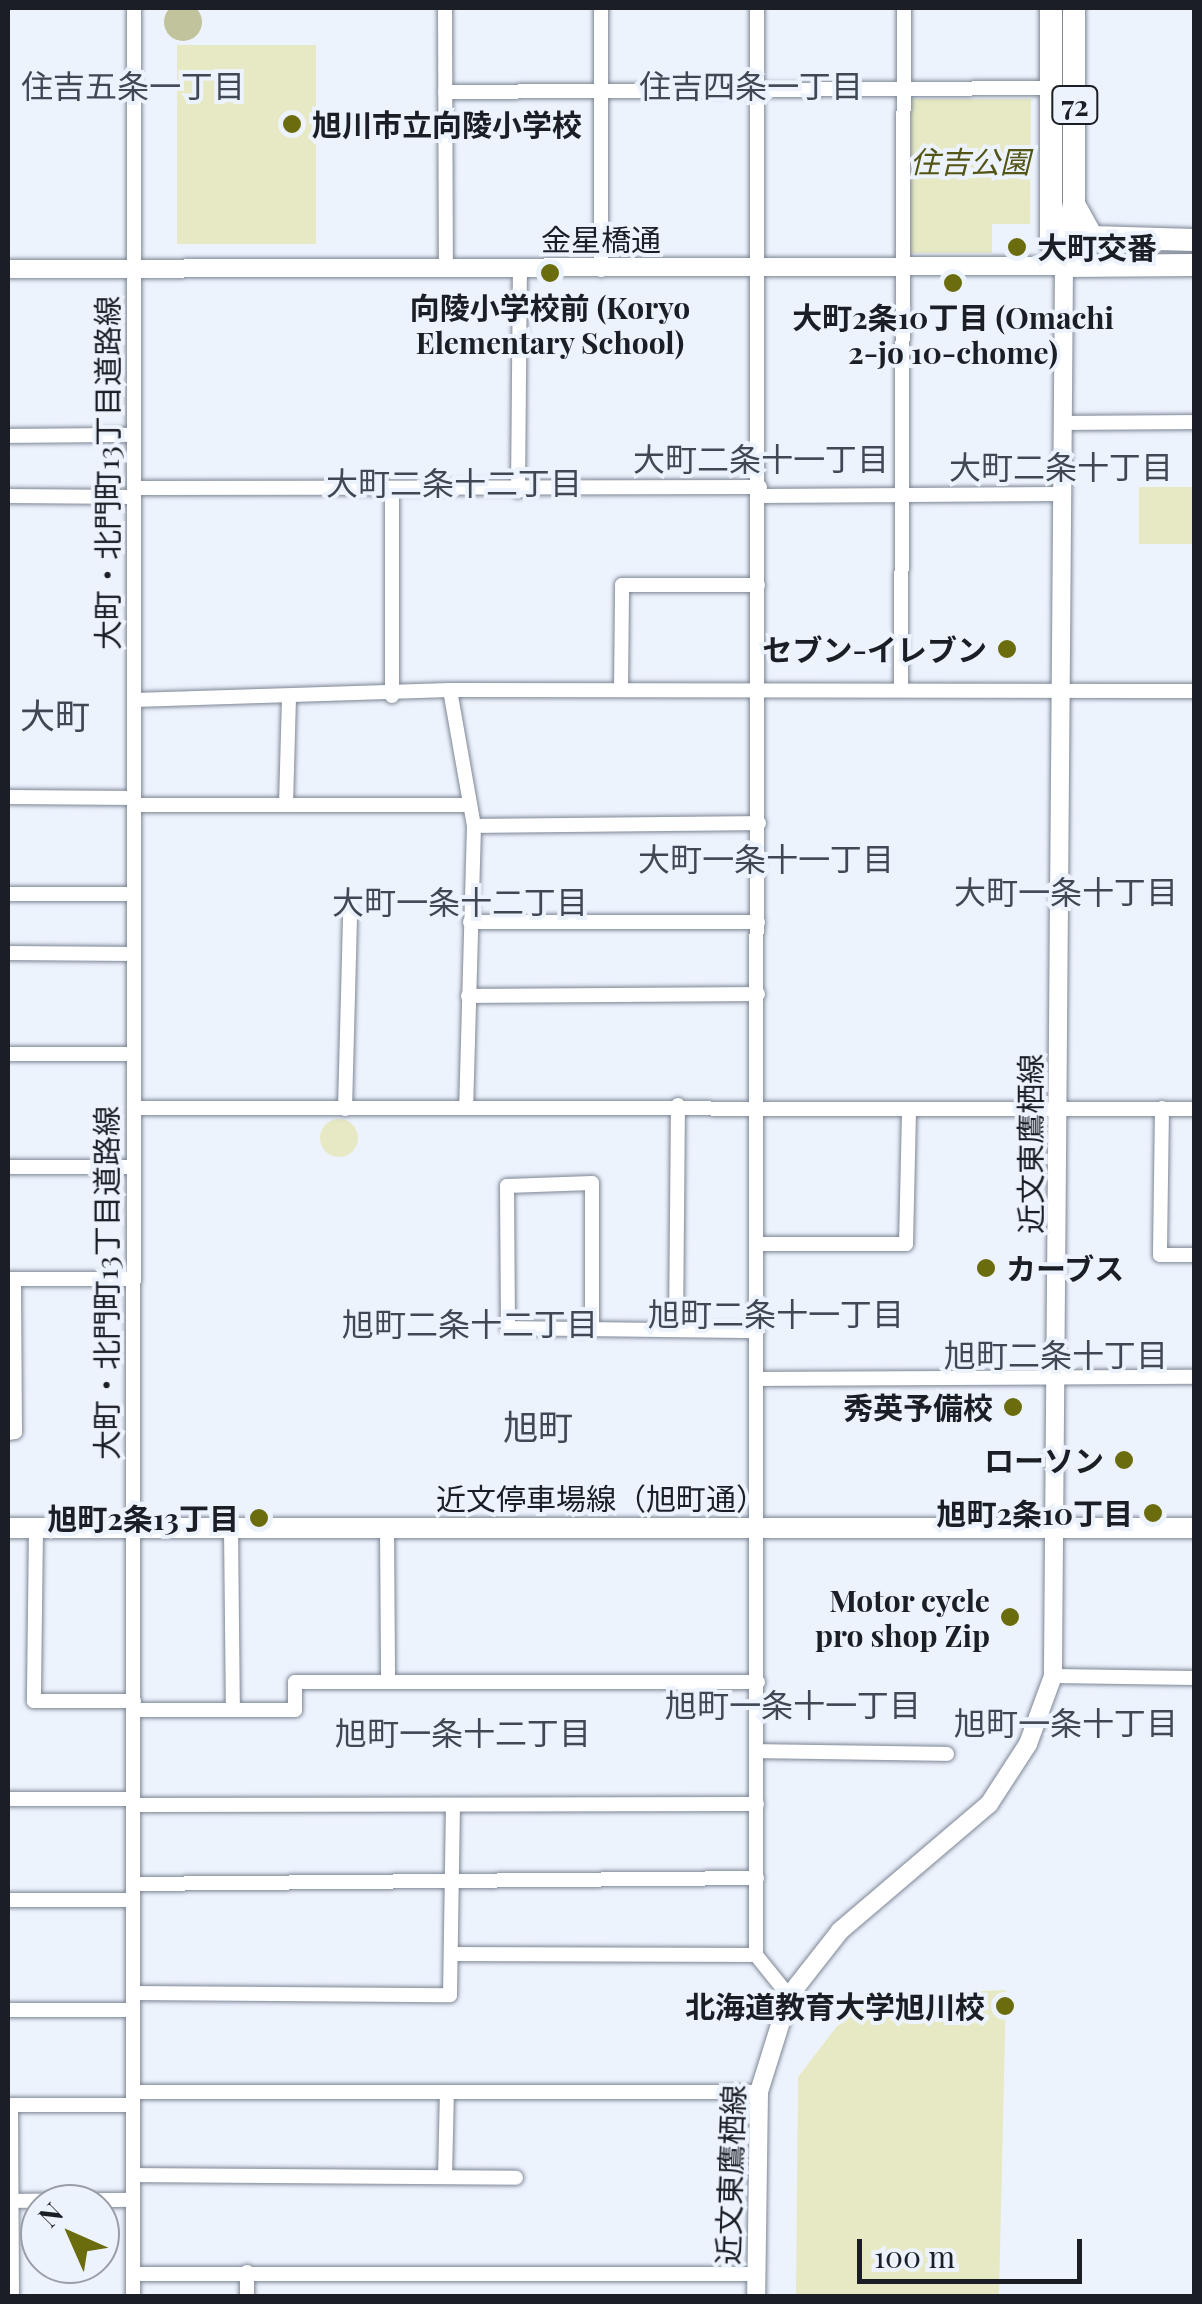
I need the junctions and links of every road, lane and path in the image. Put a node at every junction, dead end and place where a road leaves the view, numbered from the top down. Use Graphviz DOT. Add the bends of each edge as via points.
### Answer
graph roads {
  1 [pos="134,8"];
  2 [pos="445,8"];
  3 [pos="601,8"];
  4 [pos="757,8"];
  5 [pos="904,8"];
  6 [pos="1052,8"];
  7 [pos="1074,8"];
  8 [pos="1063,88"];
  9 [pos="601,89"];
  10 [pos="757,91"];
  11 [pos="445,92"];
  12 [pos="903,92"];
  13 [pos="1074,203"];
  14 [pos="1109,240"];
  15 [pos="1194,240"];
  16 [pos="1194,265"];
  17 [pos="1064,266"];
  18 [pos="8,268"];
  19 [pos="520,268"];
  20 [pos="901,268"];
  21 [pos="134,269"];
  22 [pos="446,269"];
  23 [pos="757,269"];
  24 [pos="601,270"];
  25 [pos="1194,422"];
  26 [pos="1063,423"];
  27 [pos="8,436"];
  28 [pos="134,436"];
  29 [pos="392,491"];
  30 [pos="518,491"];
  31 [pos="760,492"];
  32 [pos="134,493"];
  33 [pos="1063,494"];
  34 [pos="8,496"];
  35 [pos="902,496"];
  36 [pos="758,586"];
  37 [pos="621,689"];
  38 [pos="901,689"];
  39 [pos="450,690"];
  40 [pos="760,691"];
  41 [pos="1194,691"];
  42 [pos="1063,692"];
  43 [pos="392,696"];
  44 [pos="289,698"];
  45 [pos="134,700"];
  46 [pos="8,797"];
  47 [pos="134,801"];
  48 [pos="286,805"];
  49 [pos="469,805"];
  50 [pos="759,822"];
  51 [pos="474,826"];
  52 [pos="8,894"];
  53 [pos="134,894"];
  54 [pos="350,912"];
  55 [pos="470,922"];
  56 [pos="758,922"];
  57 [pos="8,953"];
  58 [pos="134,954"];
  59 [pos="758,994"];
  60 [pos="468,996"];
  61 [pos="8,1054"];
  62 [pos="134,1054"];
  63 [pos="678,1105"];
  64 [pos="757,1106"];
  65 [pos="134,1108"];
  66 [pos="466,1108"];
  67 [pos="1060,1108"];
  68 [pos="1162,1108"];
  69 [pos="1194,1108"];
  70 [pos="345,1109"];
  71 [pos="909,1109"];
  72 [pos="8,1167"];
  73 [pos="134,1168"];
  74 [pos="757,1244"];
  75 [pos="1194,1255"];
  76 [pos="11,1280"];
  77 [pos="134,1280"];
  78 [pos="592,1329"];
  79 [pos="676,1330"];
  80 [pos="757,1331"];
  81 [pos="1058,1377"];
  82 [pos="1194,1377"];
  83 [pos="757,1379"];
  84 [pos="8,1432"];
  85 [pos="8,1528"];
  86 [pos="36,1528"];
  87 [pos="134,1528"];
  88 [pos="231,1528"];
  89 [pos="388,1528"];
  90 [pos="757,1528"];
  91 [pos="1058,1528"];
  92 [pos="1194,1528"];
  93 [pos="1053,1676"];
  94 [pos="1194,1678"];
  95 [pos="388,1682"];
  96 [pos="758,1682"];
  97 [pos="134,1706"];
  98 [pos="233,1710"];
  99 [pos="757,1751"];
  100 [pos="947,1754"];
  101 [pos="8,1800"];
  102 [pos="134,1802"];
  103 [pos="757,1804"];
  104 [pos="453,1805"];
  105 [pos="756,1878"];
  106 [pos="452,1880"];
  107 [pos="133,1892"];
  108 [pos="8,1900"];
  109 [pos="452,1954"];
  110 [pos="756,1954"];
  111 [pos="133,1993"];
  112 [pos="789,1996"];
  113 [pos="8,2010"];
  114 [pos="134,2010"];
  115 [pos="447,2092"];
  116 [pos="759,2092"];
  117 [pos="133,2099"];
  118 [pos="9,2105"];
  119 [pos="133,2176"];
  120 [pos="445,2177"];
  121 [pos="516,2178"];
  122 [pos="133,2200"];
  123 [pos="10,2201"];
  124 [pos="248,2272"];
  125 [pos="133,2274"];
  126 [pos="756,2274"];
  127 [pos="12,2296"];
  128 [pos="133,2296"];
  129 [pos="247,2296"];
  130 [pos="756,2296"];
  1 -- 21 [label="street, 大町・北門町13丁目道路線"];
  2 -- 11 [label="street"];
  3 -- 9 [label="street"];
  4 -- 10 [label="street"];
  5 -- 12 [label="street"];
  6 -- 8 [label="main road, 近文東鷹栖線 / 72"];
  7 -- 8 [label="main road, 近文東鷹栖線 / 72"];
  8 -- 12 [label="street"];
  8 -- 13 [label="main road, 近文東鷹栖線 / 72"];
  8 -- 17 [label="main road, 近文東鷹栖線 / 72" via="1051,242"];
  9 -- 10 [label="street"];
  9 -- 11 [label="street"];
  9 -- 24 [label="street"];
  10 -- 12 [label="street"];
  10 -- 23 [label="street"];
  11 -- 22 [label="street"];
  12 -- 20 [label="street"];
  13 -- 14 [label="main road" via="1079,224"];
  13 -- 17 [label="main road, 72"];
  14 -- 15 [label="main road"];
  14 -- 17 [label="main road"];
  16 -- 17 [label="main road, 金星橋通"];
  17 -- 20 [label="street, 金星橋通"];
  17 -- 26 [label="street, 近文東鷹栖線"];
  18 -- 21 [label="street, 金星橋通"];
  19 -- 22 [label="street, 金星橋通"];
  19 -- 24 [label="street, 金星橋通"];
  19 -- 30 [label="street"];
  20 -- 23 [label="street, 金星橋通"];
  20 -- 35 [label="street"];
  21 -- 22 [label="street, 金星橋通"];
  21 -- 28 [label="street, 大町・北門町13丁目道路線"];
  23 -- 24 [label="street, 金星橋通"];
  23 -- 31 [label="street"];
  25 -- 26 [label="street"];
  26 -- 33 [label="street, 近文東鷹栖線"];
  27 -- 28 [label="street"];
  28 -- 32 [label="street, 大町・北門町13丁目道路線"];
  29 -- 30 [label="street"];
  29 -- 32 [label="street"];
  29 -- 43 [label="street"];
  30 -- 31 [label="street"];
  31 -- 35 [label="street"];
  31 -- 36 [label="street"];
  32 -- 34 [label="street"];
  32 -- 45 [label="street, 大町・北門町13丁目道路線"];
  33 -- 35 [label="street"];
  33 -- 42 [label="street, 近文東鷹栖線"];
  35 -- 38 [label="street"];
  36 -- 37 [label="street" via="622,585"];
  36 -- 40 [label="street"];
  37 -- 39 [label="street"];
  37 -- 40 [label="street"];
  38 -- 40 [label="street"];
  38 -- 42 [label="street"];
  39 -- 43 [label="street"];
  39 -- 49 [label="street"];
  40 -- 50 [label="street"];
  41 -- 42 [label="street"];
  42 -- 67 [label="street, 近文東鷹栖線"];
  43 -- 44 [label="street"];
  44 -- 45 [label="street"];
  44 -- 48 [label="street"];
  45 -- 47 [label="street, 大町・北門町13丁目道路線"];
  46 -- 47 [label="street"];
  47 -- 48 [label="street"];
  47 -- 53 [label="street, 大町・北門町13丁目道路線"];
  48 -- 49 [label="street"];
  49 -- 51 [label="street"];
  50 -- 51 [label="street"];
  50 -- 56 [label="street"];
  51 -- 55 [label="street"];
  52 -- 53 [label="street"];
  53 -- 58 [label="street, 大町・北門町13丁目道路線"];
  54 -- 70 [label="street"];
  55 -- 56 [label="street"];
  55 -- 60 [label="street"];
  56 -- 59 [label="street"];
  57 -- 58 [label="street"];
  58 -- 62 [label="street, 大町・北門町13丁目道路線"];
  59 -- 60 [label="street"];
  59 -- 64 [label="street"];
  60 -- 66 [label="street"];
  61 -- 62 [label="street"];
  62 -- 65 [label="street, 大町・北門町13丁目道路線"];
  63 -- 64 [label="street"];
  63 -- 66 [label="street"];
  63 -- 79 [label="street"];
  64 -- 71 [label="street"];
  64 -- 74 [label="street"];
  65 -- 70 [label="street"];
  65 -- 73 [label="street, 大町・北門町13丁目道路線"];
  66 -- 70 [label="street"];
  67 -- 68 [label="street"];
  67 -- 71 [label="street"];
  67 -- 81 [label="street, 近文東鷹栖線"];
  68 -- 69 [label="street"];
  68 -- 75 [label="street" via="1160,1256"];
  71 -- 74 [label="street" via="906,1244"];
  72 -- 73 [label="street"];
  73 -- 77 [label="street, 大町・北門町13丁目道路線"];
  74 -- 80 [label="street"];
  76 -- 77 [label="street"];
  76 -- 84 [label="street"];
  77 -- 87 [label="street, 大町・北門町13丁目道路線"];
  78 -- 78 [label="street" via="592,1183 507,1186 508,1328"];
  78 -- 79 [label="street"];
  79 -- 80 [label="street"];
  80 -- 83 [label="street"];
  81 -- 82 [label="street"];
  81 -- 83 [label="street"];
  81 -- 91 [label="street, 近文東鷹栖線"];
  83 -- 90 [label="street"];
  85 -- 86 [label="main road, 近文停車場線（旭町通）"];
  86 -- 87 [label="main road, 近文停車場線（旭町通）"];
  86 -- 97 [label="street" via="34,1701"];
  87 -- 88 [label="main road, 近文停車場線（旭町通）"];
  87 -- 97 [label="street, 大町・北門町13丁目道路線"];
  88 -- 89 [label="main road, 近文停車場線（旭町通）"];
  88 -- 98 [label="street"];
  89 -- 90 [label="main road, 近文停車場線（旭町通）"];
  89 -- 95 [label="street"];
  90 -- 91 [label="main road, 近文停車場線（旭町通）"];
  90 -- 96 [label="street"];
  91 -- 92 [label="main road, 近文停車場線（旭町通）"];
  91 -- 93 [label="street, 近文東鷹栖線"];
  93 -- 94 [label="street"];
  93 -- 112 [label="street, 近文東鷹栖線" via="1028,1744 988,1804 840,1931"];
  95 -- 96 [label="street"];
  95 -- 98 [label="street" via="295,1682 295,1710"];
  96 -- 99 [label="street"];
  97 -- 98 [label="street"];
  97 -- 102 [label="street, 大町・北門町13丁目道路線"];
  99 -- 100 [label="street"];
  99 -- 103 [label="street"];
  101 -- 102 [label="street"];
  102 -- 104 [label="street"];
  102 -- 107 [label="street, 大町・北門町13丁目道路線"];
  103 -- 104 [label="street"];
  103 -- 105 [label="street"];
  104 -- 106 [label="street"];
  105 -- 106 [label="street"];
  105 -- 110 [label="street"];
  106 -- 107 [label="street"];
  106 -- 109 [label="street"];
  107 -- 108 [label="street"];
  107 -- 111 [label="street, 大町・北門町13丁目道路線"];
  109 -- 110 [label="street"];
  109 -- 111 [label="street" via="450,1996"];
  110 -- 112 [label="street"];
  111 -- 114 [label="street, 大町・北門町13丁目道路線"];
  112 -- 116 [label="street, 近文東鷹栖線"];
  113 -- 114 [label="street"];
  114 -- 117 [label="street, 大町・北門町13丁目道路線"];
  115 -- 116 [label="street"];
  115 -- 117 [label="street"];
  115 -- 120 [label="street"];
  116 -- 126 [label="street, 近文東鷹栖線"];
  117 -- 118 [label="street"];
  117 -- 119 [label="street, 大町・北門町13丁目道路線"];
  118 -- 123 [label="street"];
  119 -- 120 [label="street"];
  119 -- 122 [label="street, 大町・北門町13丁目道路線"];
  120 -- 121 [label="street"];
  122 -- 123 [label="street"];
  122 -- 125 [label="street, 大町・北門町13丁目道路線"];
  123 -- 127 [label="street"];
  124 -- 125 [label="street"];
  124 -- 126 [label="street"];
  124 -- 129 [label="street"];
  125 -- 128 [label="street, 大町・北門町13丁目道路線"];
  126 -- 130 [label="street, 近文東鷹栖線"];
}
